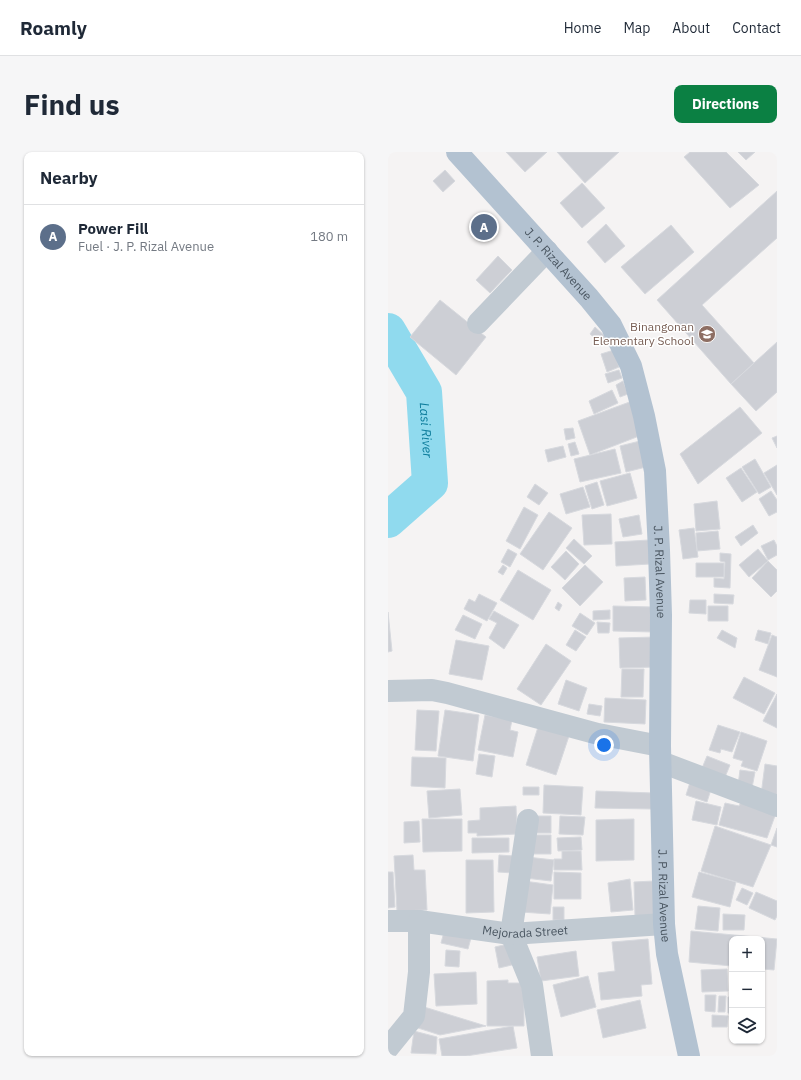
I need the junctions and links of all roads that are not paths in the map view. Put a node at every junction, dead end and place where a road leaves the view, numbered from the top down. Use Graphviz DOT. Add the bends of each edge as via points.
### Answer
graph roads {
  1 [pos="458,152"];
  2 [pos="547,251"];
  3 [pos="478,323"];
  4 [pos="388,691"];
  5 [pos="660,754"];
  6 [pos="777,806"];
  7 [pos="528,820"];
  8 [pos="388,921"];
  9 [pos="420,921"];
  10 [pos="664,924"];
  11 [pos="512,934"];
  12 [pos="388,1048"];
  13 [pos="542,1056"];
  14 [pos="689,1056"];
  1 -- 2 [label="main road, J. P. Rizal Avenue"];
  2 -- 3 [label="street"];
  2 -- 5 [label="main road, J. P. Rizal Avenue" via="611,325 631,366 644,416 655,471 659,550"];
  4 -- 5 [label="street" via="432,690 447,693 598,734"];
  5 -- 6 [label="street"];
  5 -- 10 [label="main road, J. P. Rizal Avenue"];
  7 -- 11 [label="street"];
  8 -- 9 [label="street, Mejorada Street"];
  9 -- 11 [label="street, Mejorada Street"];
  9 -- 12 [label="street" via="419,972 414,1016"];
  10 -- 11 [label="street, Mejorada Street"];
  10 -- 14 [label="main road, J. P. Rizal Avenue" via="667,954"];
  11 -- 13 [label="street" via="532,985"];
}
